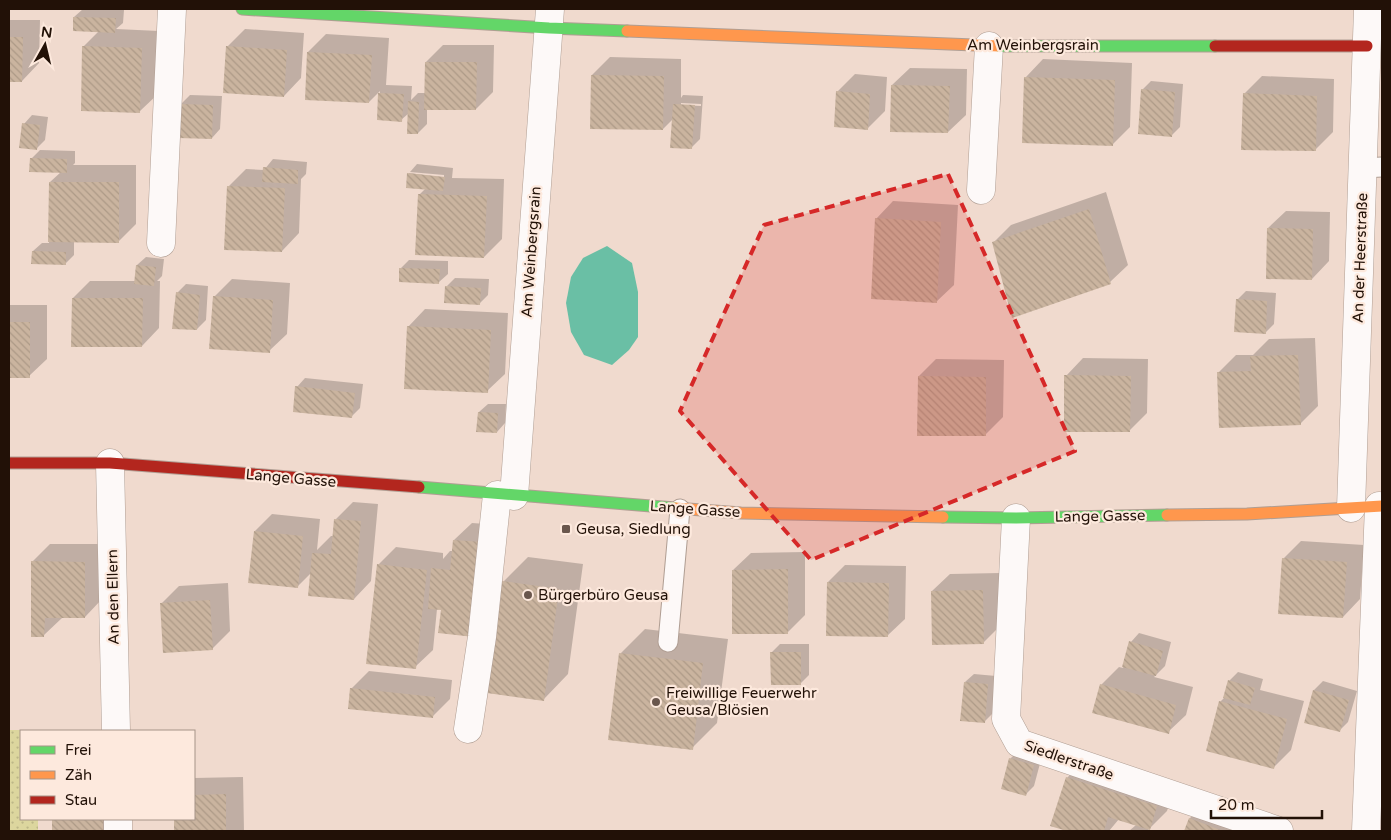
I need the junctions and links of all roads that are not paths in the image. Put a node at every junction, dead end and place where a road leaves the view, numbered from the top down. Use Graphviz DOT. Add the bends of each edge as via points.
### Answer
graph roads {
  1 [pos="172,9"];
  2 [pos="242,9"];
  3 [pos="1368,9"];
  4 [pos="549,18"];
  5 [pos="990,46"];
  6 [pos="1367,46"];
  7 [pos="1372,168"];
  8 [pos="981,190"];
  9 [pos="161,243"];
  10 [pos="9,463"];
  11 [pos="110,463"];
  12 [pos="506,495"];
  13 [pos="1380,506"];
  14 [pos="680,508"];
  15 [pos="1351,508"];
  16 [pos="1016,518"];
  17 [pos="668,642"];
  18 [pos="468,729"];
  19 [pos="116,730"];
  20 [pos="1279,831"];
  21 [pos="1366,831"];
  1 -- 9 [label="street"];
  2 -- 4 [label="street, Am Weinbergsrain"];
  3 -- 6 [label="street, An der Heerstraße"];
  4 -- 5 [label="street, Am Weinbergsrain" via="699,35"];
  4 -- 12 [label="street, Am Weinbergsrain" via="516,450"];
  5 -- 6 [label="street, Am Weinbergsrain"];
  5 -- 8 [label="street"];
  6 -- 7 [label="street, An der Heerstraße"];
  7 -- 15 [label="street, An der Heerstraße"];
  10 -- 11 [label="street, Lange Gasse"];
  11 -- 12 [label="street, Lange Gasse"];
  11 -- 19 [label="street, An den Ellern"];
  12 -- 14 [label="street, Lange Gasse"];
  12 -- 18 [label="street, Am Weinbergsrain"];
  13 -- 15 [label="street, Lange Gasse"];
  13 -- 21 [label="street"];
  14 -- 16 [label="street, Lange Gasse" via="740,513"];
  14 -- 17 [label="lane"];
  15 -- 16 [label="street, Lange Gasse" via="1247,514"];
  16 -- 20 [label="street, Siedlerstraße" via="1006,718 1018,743"];
}
